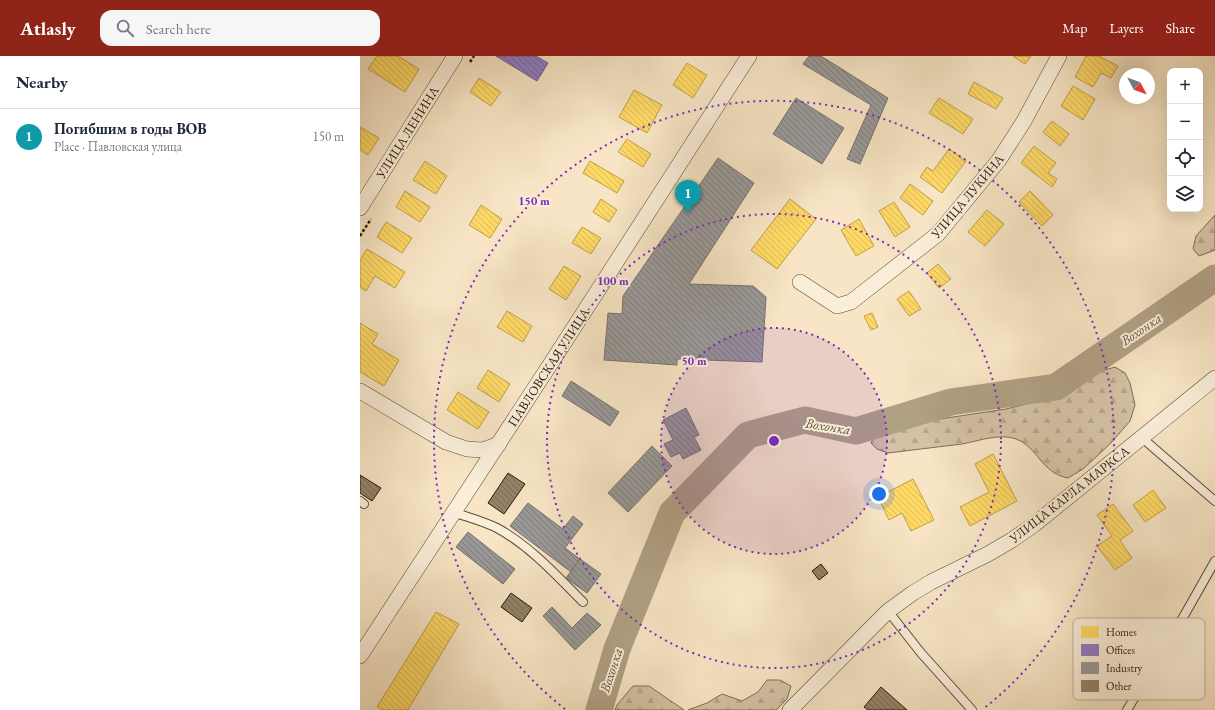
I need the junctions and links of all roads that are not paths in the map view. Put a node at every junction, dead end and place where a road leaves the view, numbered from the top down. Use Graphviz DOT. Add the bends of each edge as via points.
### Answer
graph roads {
  1 [pos="455,56"];
  2 [pos="749,56"];
  3 [pos="1059,56"];
  4 [pos="360,208"];
  5 [pos="800,282"];
  6 [pos="1215,378"];
  7 [pos="360,391"];
  8 [pos="1141,437"];
  9 [pos="498,444"];
  10 [pos="1215,501"];
  11 [pos="453,512"];
  12 [pos="1215,560"];
  13 [pos="583,602"];
  14 [pos="888,611"];
  15 [pos="1184,618"];
  16 [pos="360,656"];
  17 [pos="1134,700"];
  18 [pos="790,710"];
  19 [pos="972,710"];
  20 [pos="1128,710"];
  1 -- 4 [label="street, УЛИЦА ЛЕНИНА"];
  2 -- 9 [label="street, ПАВЛОВСКАЯ УЛИЦА"];
  3 -- 5 [label="street, УЛИЦА ЛУКИНА" via="1024,121 999,160 938,234 852,302 836,306"];
  6 -- 8 [label="street, УЛИЦА КАРЛА МАРКСА"];
  7 -- 9 [label="street" via="446,442 467,449 483,450"];
  8 -- 10 [label="lane"];
  8 -- 14 [label="street, УЛИЦА КАРЛА МАРКСА" via="1012,540 931,582"];
  9 -- 11 [label="street, ПАВЛОВСКАЯ УЛИЦА"];
  11 -- 13 [label="lane" via="496,528 518,543"];
  11 -- 16 [label="street, ПАВЛОВСКАЯ УЛИЦА"];
  12 -- 15 [label="lane"];
  14 -- 18 [label="street, УЛИЦА КАРЛА МАРКСА"];
  14 -- 19 [label="lane" via="921,653"];
  17 -- 20 [label="lane"];
}
